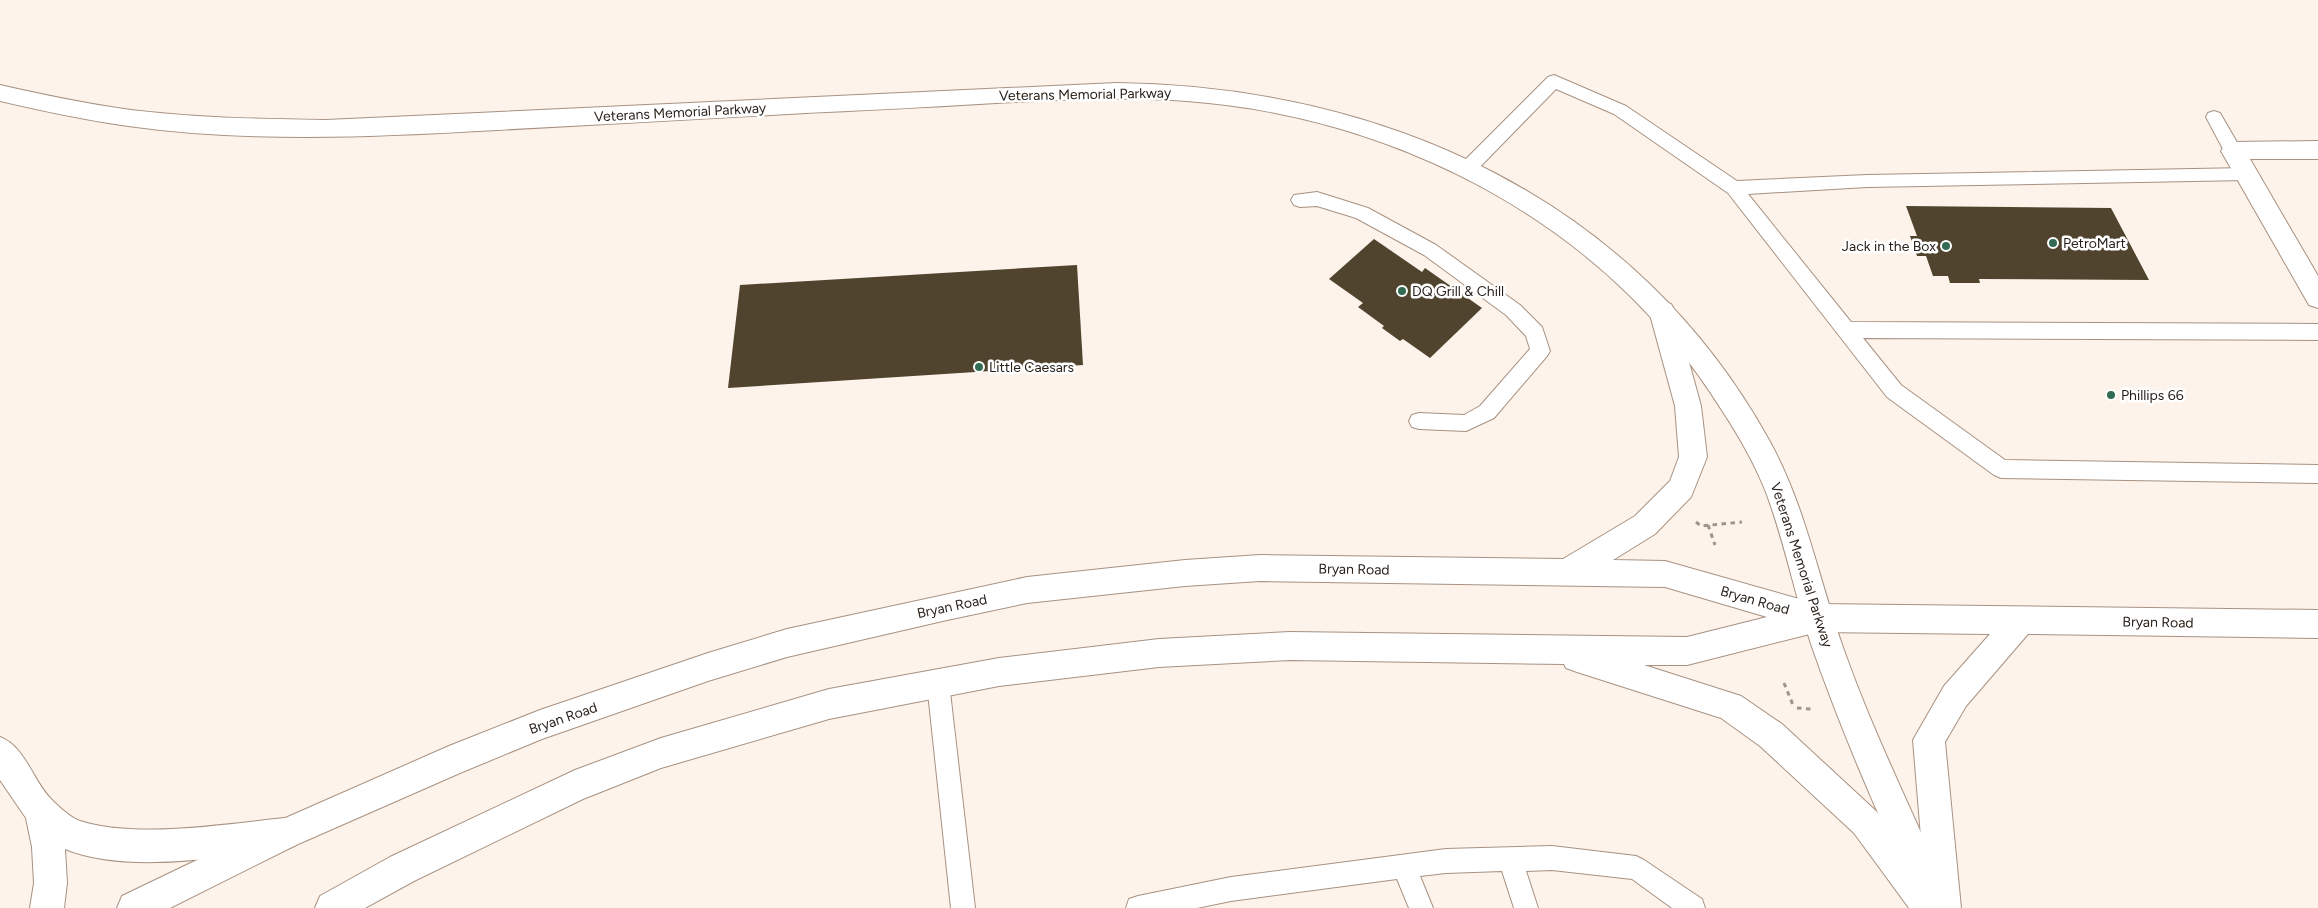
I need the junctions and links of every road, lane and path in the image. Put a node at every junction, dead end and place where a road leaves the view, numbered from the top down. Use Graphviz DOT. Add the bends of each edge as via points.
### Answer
graph roads {
  1 [pos="0,93"];
  2 [pos="2214,117"];
  3 [pos="2318,150"];
  4 [pos="2233,151"];
  5 [pos="1468,168"];
  6 [pos="2247,174"];
  7 [pos="1734,188"];
  8 [pos="1300,200"];
  9 [pos="2318,298"];
  10 [pos="1662,311"];
  11 [pos="1846,330"];
  12 [pos="2318,332"];
  13 [pos="1419,421"];
  14 [pos="2318,474"];
  15 [pos="1693,520"];
  16 [pos="1742,522"];
  17 [pos="1708,525"];
  18 [pos="1715,545"];
  19 [pos="1568,572"];
  20 [pos="1818,618"];
  21 [pos="2021,621"];
  22 [pos="2318,624"];
  23 [pos="1547,649"];
  24 [pos="938,683"];
  25 [pos="1784,683"];
  26 [pos="1794,707"];
  27 [pos="0,752"];
  28 [pos="40,811"];
  29 [pos="286,834"];
  30 [pos="1510,860"];
  31 [pos="1404,867"];
  32 [pos="47,908"];
  33 [pos="134,908"];
  34 [pos="332,908"];
  35 [pos="963,908"];
  36 [pos="1138,908"];
  37 [pos="1421,908"];
  38 [pos="1526,908"];
  39 [pos="1692,908"];
  40 [pos="1930,908"];
  41 [pos="1937,908"];
  42 [pos="1944,908"];
  1 -- 5 [label="main road, Veterans Memorial Parkway" via="131,120 283,130 1168,91 1227,96 1352,122 1411,142"];
  2 -- 4 [label="lane"];
  3 -- 4 [label="main road"];
  4 -- 6 [label="main road"];
  5 -- 7 [label="lane" via="1554,81 1620,110"];
  5 -- 10 [label="main road, Veterans Memorial Parkway" via="1572,231"];
  6 -- 7 [label="lane" via="1867,181"];
  6 -- 9 [label="main road"];
  7 -- 11 [label="lane"];
  8 -- 13 [label="lane" via="1317,199 1362,213 1430,250 1513,310 1535,332 1540,350 1487,412 1466,423"];
  10 -- 19 [label="main road" via="1688,406 1692,457 1681,488 1645,525"];
  10 -- 20 [label="main road, Veterans Memorial Parkway" via="1696,350 1724,391 1772,474"];
  11 -- 12 [label="lane"];
  11 -- 14 [label="lane" via="1894,392 2001,469"];
  15 -- 17 [label="path" via="1701,526"];
  16 -- 17 [label="path"];
  17 -- 18 [label="path"];
  19 -- 20 [label="main road, Bryan Road" via="1665,574"];
  19 -- 29 [label="main road, Bryan Road" via="1260,568 1106,580 1027,590 947,606 786,643 708,667 540,725"];
  20 -- 21 [label="main road, Bryan Road"];
  20 -- 23 [label="main road, Bryan Road" via="1687,651"];
  20 -- 41 [label="main road, Veterans Memorial Parkway" via="1872,763"];
  21 -- 22 [label="main road, Bryan Road"];
  21 -- 42 [label="main road" via="1955,696 1929,740"];
  23 -- 24 [label="main road, Bryan Road" via="1290,646 1159,652"];
  23 -- 40 [label="main road" via="1730,706 1771,735 1865,822"];
  24 -- 34 [label="main road, Bryan Road" via="830,704 661,754 576,786 492,825"];
  24 -- 35 [label="lane"];
  25 -- 26 [label="path"];
  27 -- 28 [label="main road"];
  28 -- 29 [label="main road" via="70,835 125,846"];
  28 -- 32 [label="main road" via="51,854"];
  29 -- 33 [label="main road, Bryan Road"];
  30 -- 31 [label="lane" via="1446,861"];
  30 -- 38 [label="lane"];
  30 -- 39 [label="lane" via="1552,858 1636,868"];
  31 -- 36 [label="lane" via="1231,889"];
  31 -- 37 [label="lane"];
}
